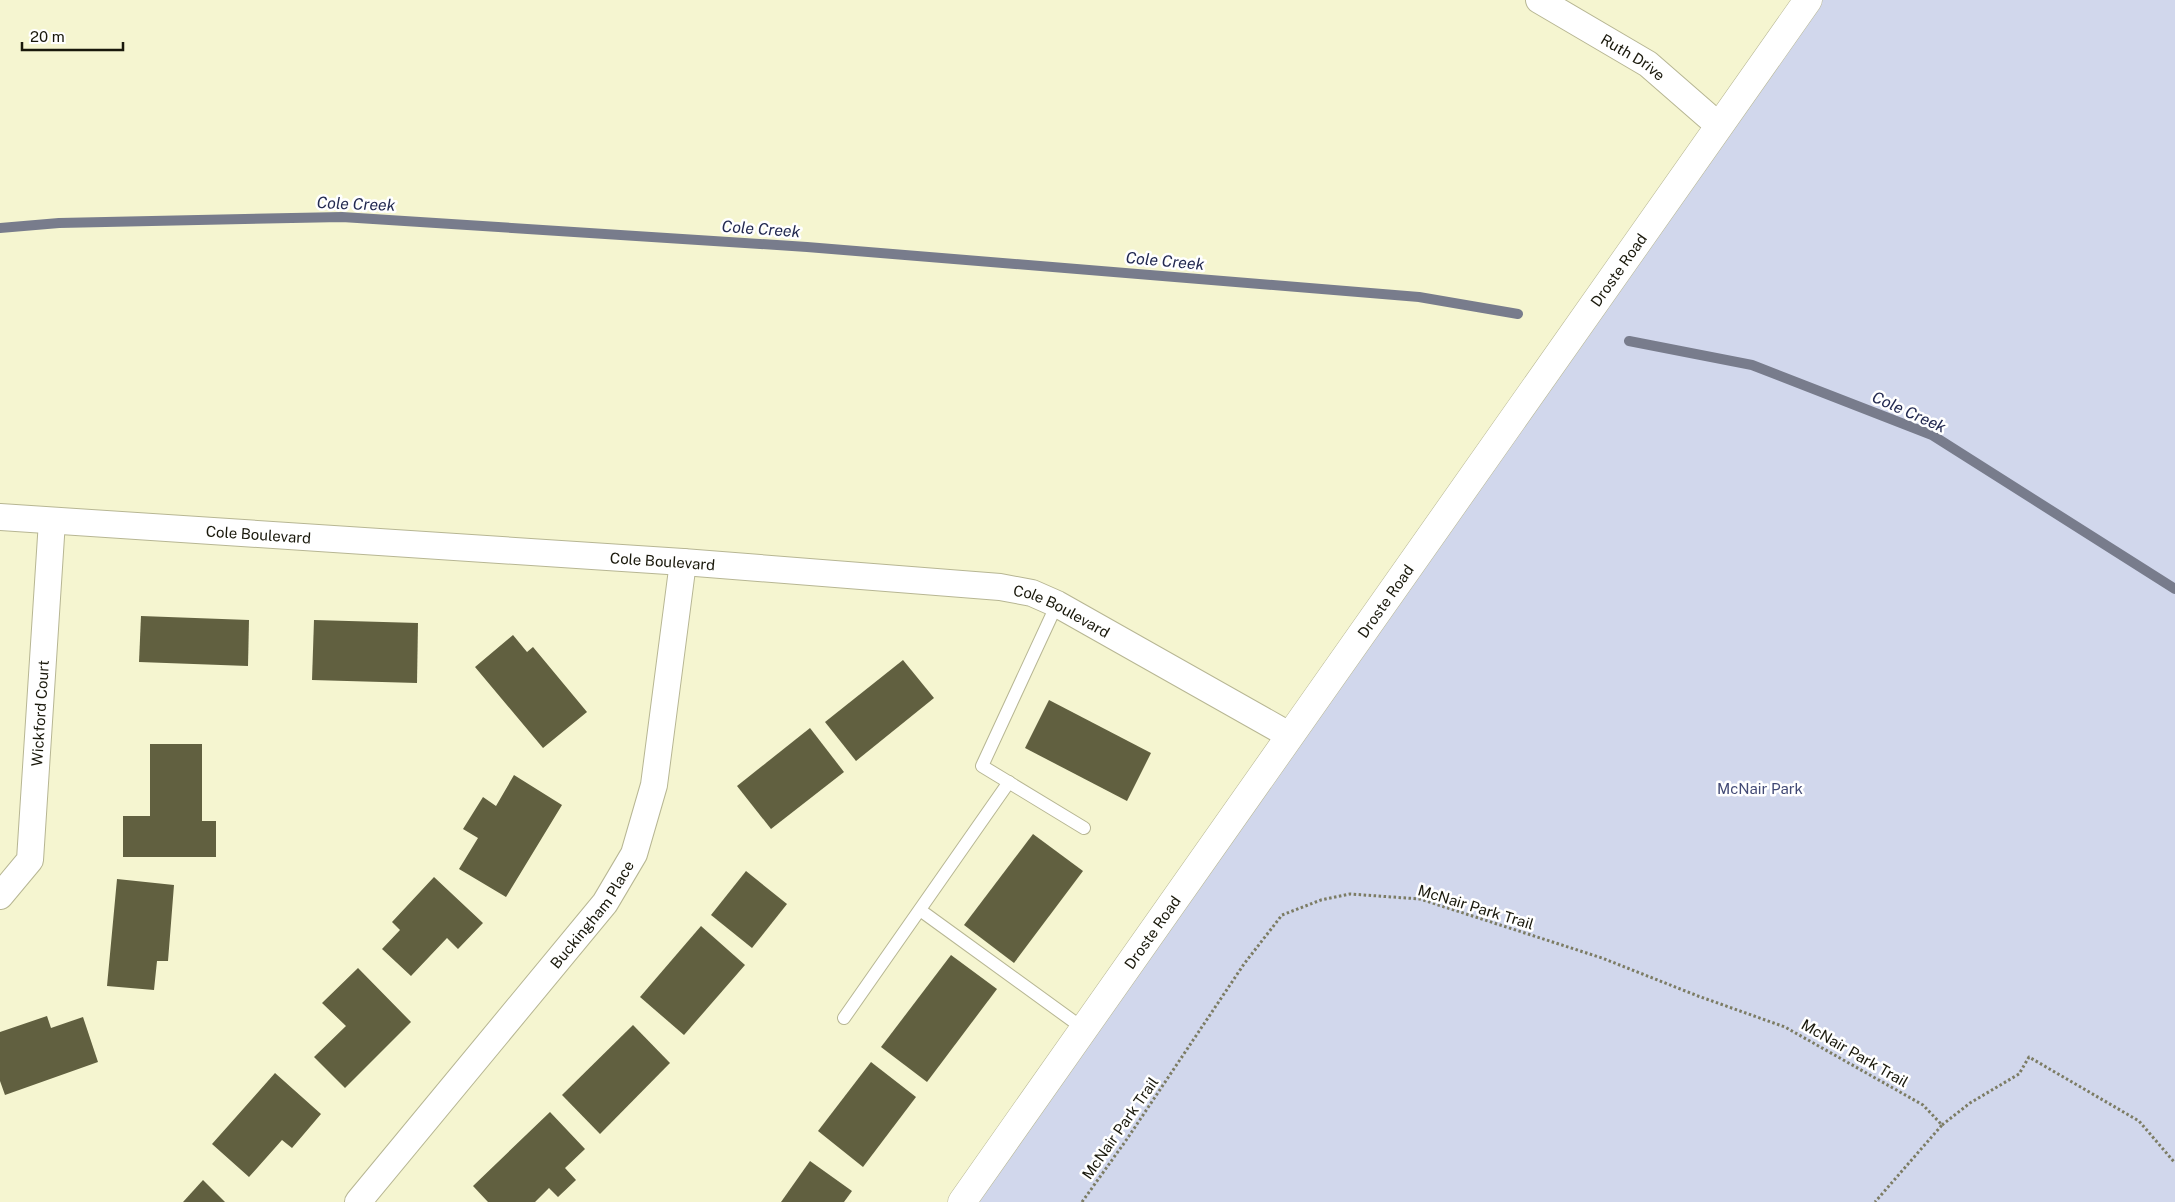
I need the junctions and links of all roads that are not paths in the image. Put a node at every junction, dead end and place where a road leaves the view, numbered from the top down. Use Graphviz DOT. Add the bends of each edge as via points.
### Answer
graph roads {
  1 [pos="1539,0"];
  2 [pos="1808,0"];
  3 [pos="1718,125"];
  4 [pos="0,517"];
  5 [pos="52,521"];
  6 [pos="683,562"];
  7 [pos="1057,604"];
  8 [pos="1289,735"];
  9 [pos="1009,782"];
  10 [pos="1084,828"];
  11 [pos="0,896"];
  12 [pos="920,910"];
  13 [pos="844,1018"];
  14 [pos="1084,1029"];
  15 [pos="358,1202"];
  16 [pos="962,1202"];
  1 -- 3 [label="street, Ruth Drive" via="1648,64"];
  2 -- 3 [label="street, Droste Road"];
  3 -- 8 [label="street, Droste Road"];
  4 -- 5 [label="street, Cole Boulevard"];
  5 -- 6 [label="street, Cole Boulevard"];
  5 -- 11 [label="street, Wickford Court" via="30,860"];
  6 -- 7 [label="street, Cole Boulevard" via="1000,586 1032,593"];
  6 -- 15 [label="street, Buckingham Place" via="654,785 634,854 604,903"];
  7 -- 8 [label="street, Cole Boulevard"];
  7 -- 9 [label="lane" via="982,766"];
  8 -- 14 [label="street, Droste Road"];
  9 -- 10 [label="lane"];
  9 -- 12 [label="lane"];
  12 -- 13 [label="lane"];
  12 -- 14 [label="lane"];
  14 -- 16 [label="street, Droste Road"];
}
